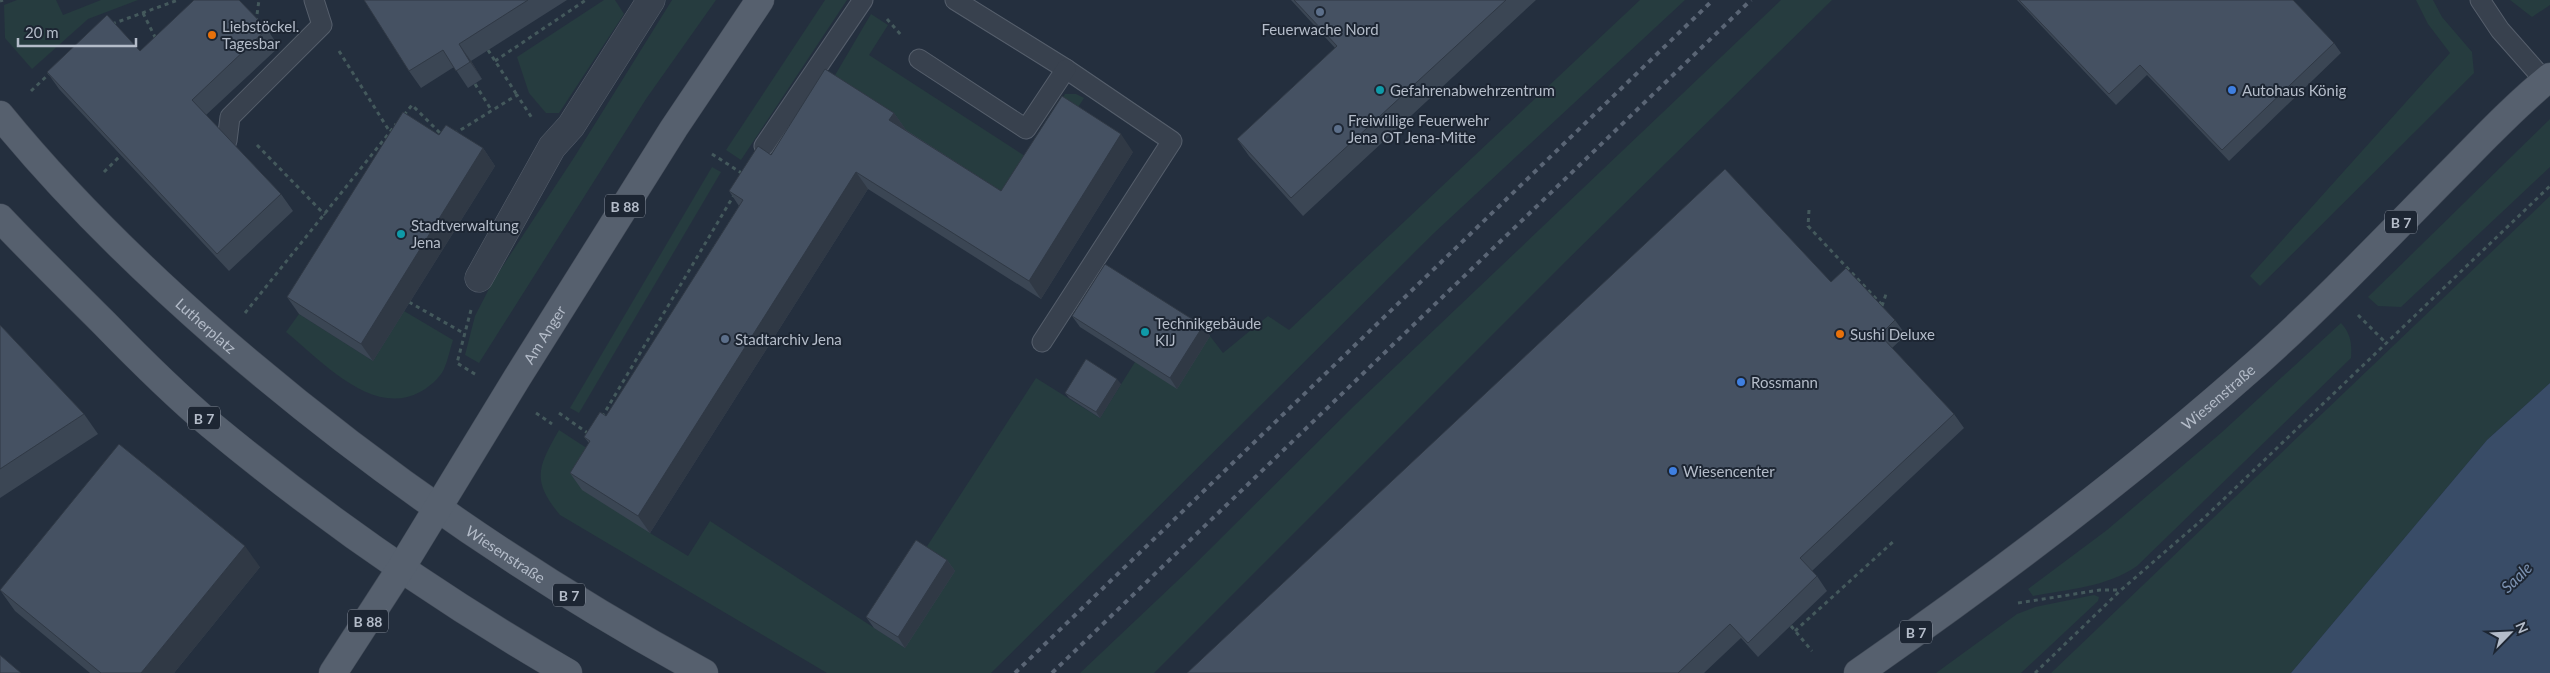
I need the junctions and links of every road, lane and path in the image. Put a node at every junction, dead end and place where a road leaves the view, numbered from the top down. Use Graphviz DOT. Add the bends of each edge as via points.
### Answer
graph roads {
  1 [pos="178,0"];
  2 [pos="260,0"];
  3 [pos="314,0"];
  4 [pos="586,0"];
  5 [pos="651,0"];
  6 [pos="760,0"];
  7 [pos="955,0"];
  8 [pos="2480,0"];
  9 [pos="862,1"];
  10 [pos="143,13"];
  11 [pos="256,23"];
  12 [pos="322,25"];
  13 [pos="104,27"];
  14 [pos="160,48"];
  15 [pos="488,50"];
  16 [pos="919,60"];
  17 [pos="494,61"];
  18 [pos="1066,69"];
  19 [pos="53,70"];
  20 [pos="2547,79"];
  21 [pos="475,84"];
  22 [pos="32,91"];
  23 [pos="517,96"];
  24 [pos="492,111"];
  25 [pos="0,115"];
  26 [pos="230,117"];
  27 [pos="390,132"];
  28 [pos="227,141"];
  29 [pos="764,146"];
  30 [pos="552,147"];
  31 [pos="712,154"];
  32 [pos="121,155"];
  33 [pos="104,172"];
  34 [pos="741,184"];
  35 [pos="2550,186"];
  36 [pos="736,192"];
  37 [pos="1809,210"];
  38 [pos="324,215"];
  39 [pos="0,218"];
  40 [pos="478,278"];
  41 [pos="1888,290"];
  42 [pos="409,302"];
  43 [pos="244,312"];
  44 [pos="465,334"];
  45 [pos="1042,342"];
  46 [pos="507,394"];
  47 [pos="559,413"];
  48 [pos="601,418"];
  49 [pos="591,435"];
  50 [pos="438,510"];
  51 [pos="1895,540"];
  52 [pos="401,568"];
  53 [pos="2121,590"];
  54 [pos="2018,603"];
  55 [pos="1791,626"];
  56 [pos="1795,631"];
  57 [pos="1812,651"];
  58 [pos="332,673"];
  59 [pos="568,673"];
  60 [pos="704,673"];
  61 [pos="1858,673"];
  62 [pos="2035,673"];
  1 -- 10 [label="path"];
  2 -- 11 [label="path"];
  3 -- 12 [label="lane"];
  4 -- 17 [label="path"];
  5 -- 30 [label="street" via="571,126"];
  6 -- 46 [label="main road, Am Anger / B 88" via="674,128"];
  7 -- 18 [label="lane"];
  8 -- 20 [label="lane, Wiesenstraße" via="2500,30"];
  9 -- 16 [label="path" via="891,21"];
  9 -- 29 [label="lane"];
  10 -- 13 [label="path"];
  10 -- 14 [label="path"];
  12 -- 26 [label="lane"];
  12 -- 27 [label="path"];
  15 -- 17 [label="path"];
  16 -- 18 [label="lane" via="1026,129"];
  17 -- 23 [label="path"];
  18 -- 45 [label="lane" via="1172,141"];
  19 -- 22 [label="path"];
  20 -- 61 [label="main road, Wiesenstraße / B 7" via="2257,362 2056,529"];
  21 -- 24 [label="path"];
  23 -- 24 [label="path"];
  23 -- 30 [label="path"];
  24 -- 27 [label="path" via="446,139 412,105"];
  25 -- 50 [label="main road, Lutherplatz / B 7" via="31,153 170,294 278,389"];
  26 -- 28 [label="lane"];
  26 -- 38 [label="path"];
  27 -- 38 [label="path"];
  30 -- 40 [label="street"];
  31 -- 34 [label="path" via="746,175"];
  32 -- 33 [label="path"];
  35 -- 53 [label="path" via="2204,518"];
  36 -- 48 [label="path"];
  37 -- 41 [label="path" via="1808,226 1882,306"];
  38 -- 43 [label="path"];
  39 -- 52 [label="main road, B 7" via="137,356 210,424"];
  40 -- 44 [label="path"];
  42 -- 44 [label="path"];
  44 -- 46 [label="path" via="457,363"];
  46 -- 50 [label="main road, Am Anger / B 88"];
  47 -- 49 [label="path"];
  50 -- 52 [label="main road, Am Anger / B 88"];
  50 -- 60 [label="main road, Wiesenstraße / B 7" via="528,571"];
  51 -- 56 [label="path"];
  52 -- 58 [label="main road, Am Anger / B 88"];
  52 -- 59 [label="main road, B 7"];
  53 -- 54 [label="path" via="2100,590"];
  53 -- 62 [label="path"];
  55 -- 56 [label="path"];
  56 -- 57 [label="path"];
}
